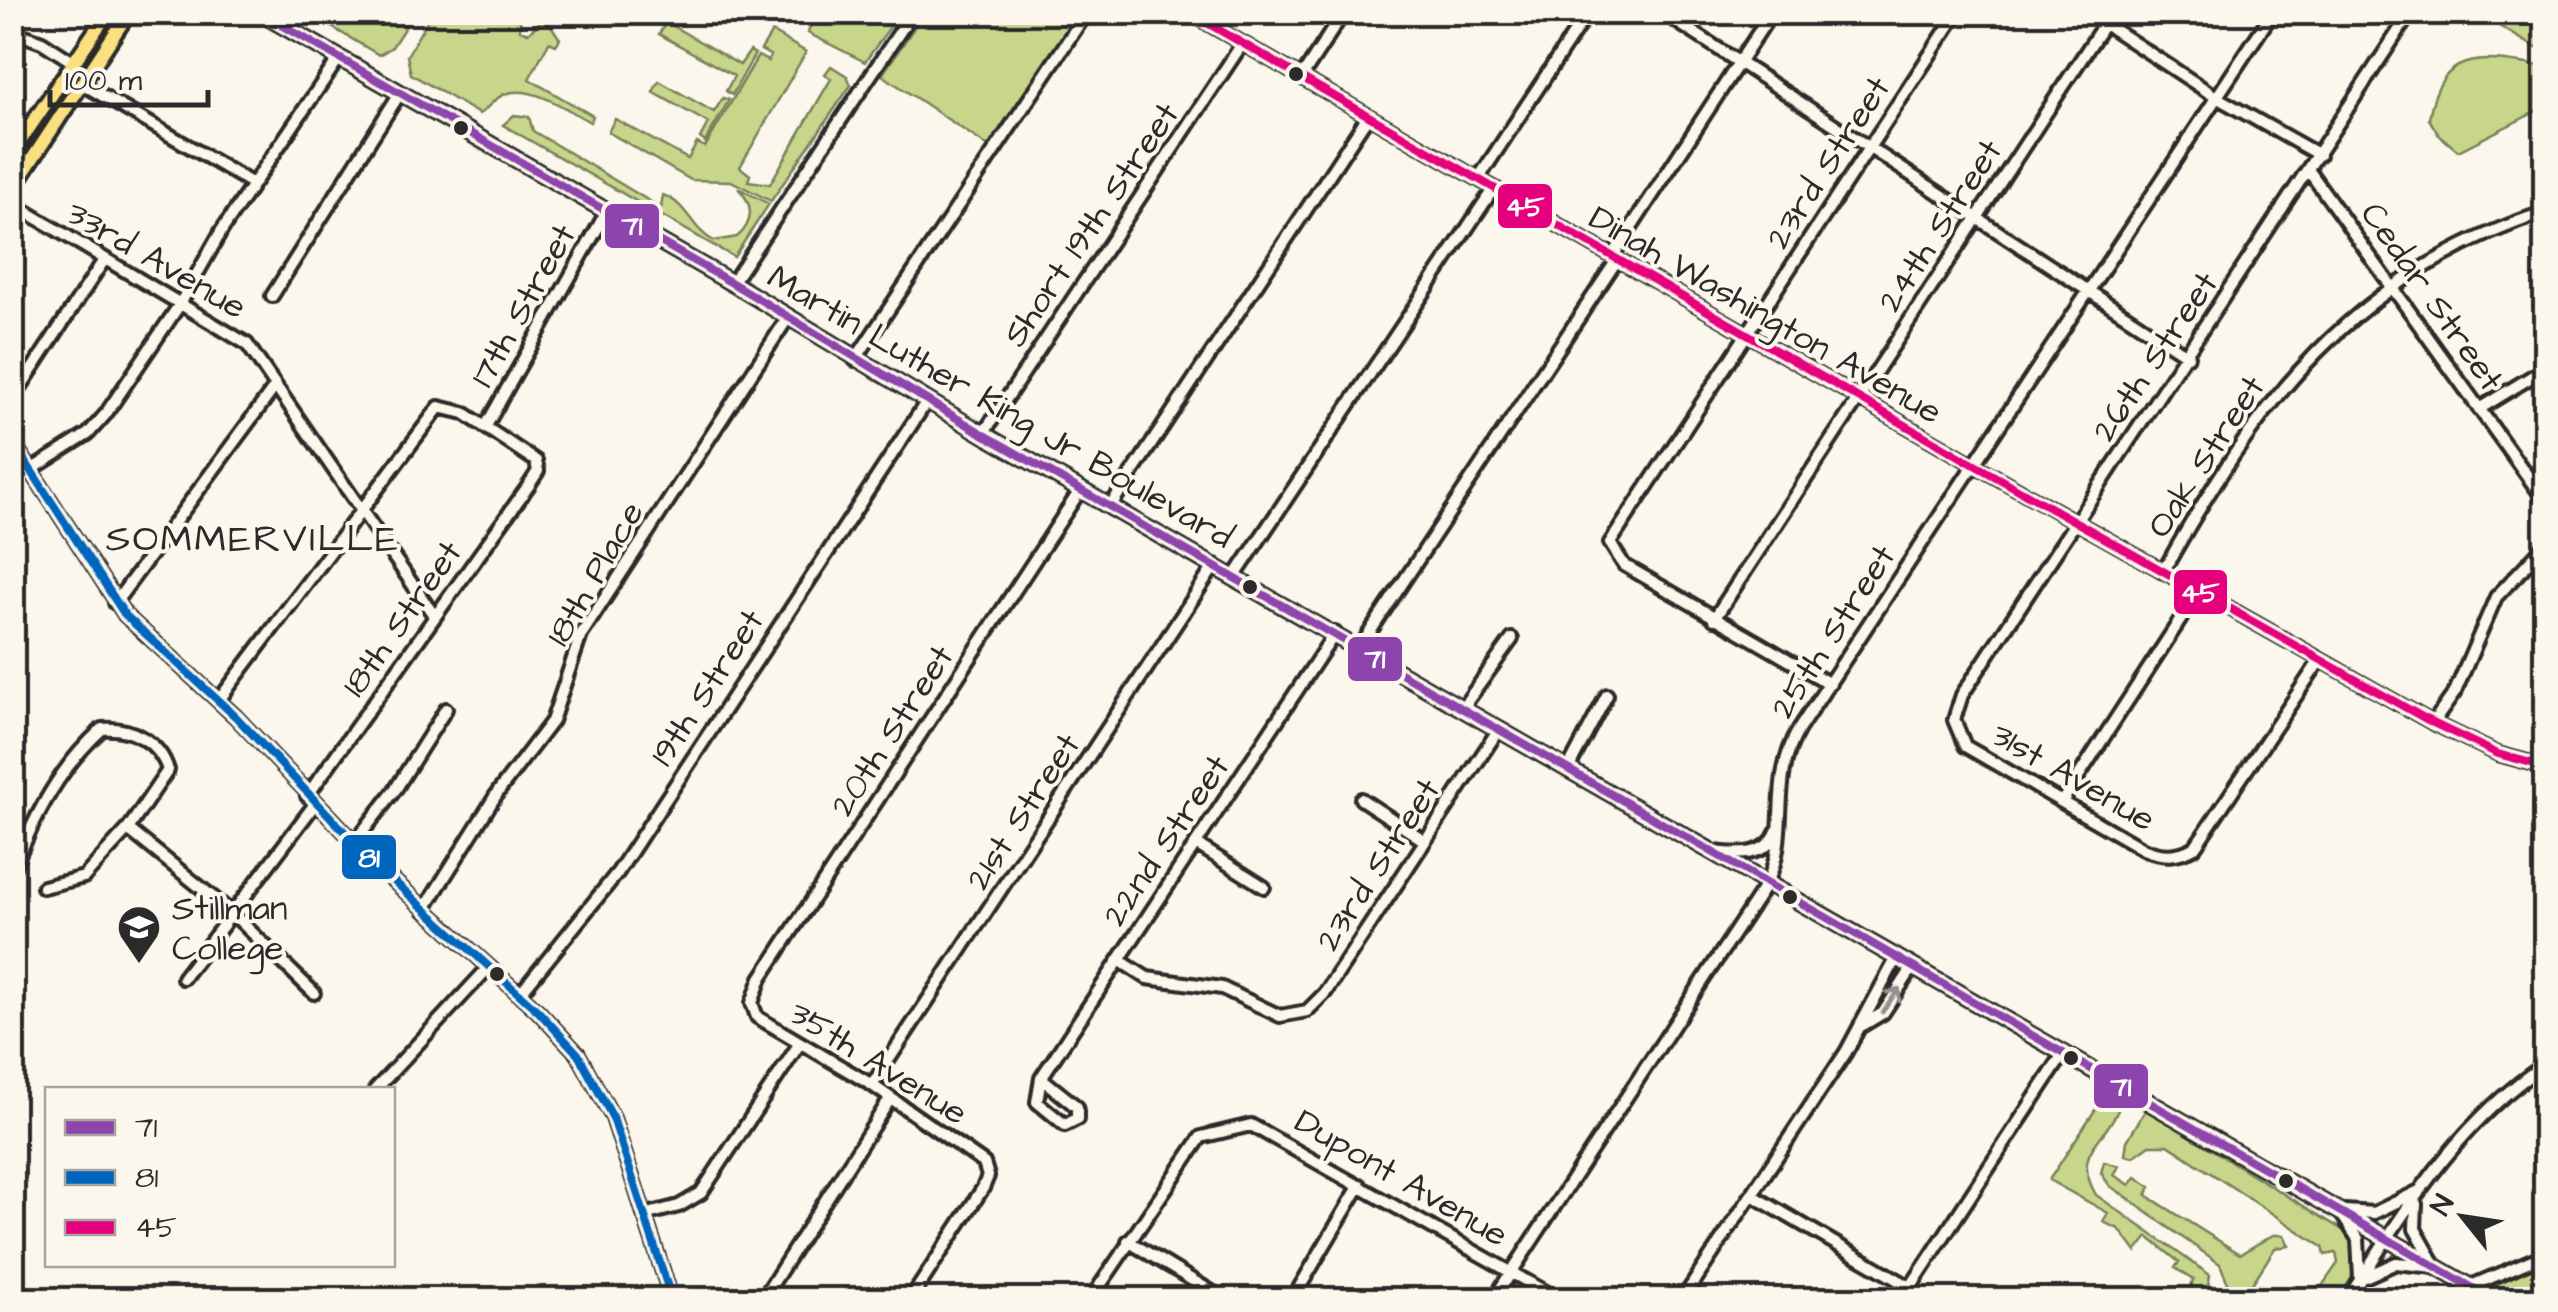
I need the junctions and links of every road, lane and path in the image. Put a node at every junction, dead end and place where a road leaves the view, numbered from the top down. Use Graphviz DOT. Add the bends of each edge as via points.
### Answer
graph roads {
  1 [pos="108,12"];
  2 [pos="130,12"];
  3 [pos="259,12"];
  4 [pos="914,12"];
  5 [pos="1088,12"];
  6 [pos="1188,12"];
  7 [pos="1344,12"];
  8 [pos="1588,12"];
  9 [pos="1662,12"];
  10 [pos="1772,12"];
  11 [pos="1958,12"];
  12 [pos="2087,12"];
  13 [pos="2112,12"];
  14 [pos="2273,12"];
  15 [pos="2411,12"];
  16 [pos="2104,24"];
  17 [pos="12,31"];
  18 [pos="1242,44"];
  19 [pos="339,58"];
  20 [pos="73,62"];
  21 [pos="1739,62"];
  22 [pos="1301,78"];
  23 [pos="81,83"];
  24 [pos="400,93"];
  25 [pos="2216,97"];
  26 [pos="1368,116"];
  27 [pos="1869,148"];
  28 [pos="12,153"];
  29 [pos="2320,156"];
  30 [pos="2310,171"];
  31 [pos="1478,179"];
  32 [pos="253,184"];
  33 [pos="1494,188"];
  34 [pos="12,190"];
  35 [pos="12,204"];
  36 [pos="607,211"];
  37 [pos="2546,212"];
  38 [pos="1977,219"];
  39 [pos="1614,258"];
  40 [pos="104,260"];
  41 [pos="732,283"];
  42 [pos="2396,287"];
  43 [pos="2088,291"];
  44 [pos="272,296"];
  45 [pos="180,304"];
  46 [pos="787,319"];
  47 [pos="1748,334"];
  48 [pos="2188,356"];
  49 [pos="855,360"];
  50 [pos="2546,368"];
  51 [pos="274,388"];
  52 [pos="1859,398"];
  53 [pos="12,400"];
  54 [pos="926,401"];
  55 [pos="2478,408"];
  56 [pos="486,426"];
  57 [pos="983,434"];
  58 [pos="12,441"];
  59 [pos="1972,464"];
  60 [pos="31,470"];
  61 [pos="1081,489"];
  62 [pos="2546,502"];
  63 [pos="1111,506"];
  64 [pos="364,508"];
  65 [pos="2076,521"];
  66 [pos="2546,544"];
  67 [pos="1215,565"];
  68 [pos="2162,572"];
  69 [pos="1235,576"];
  70 [pos="2199,591"];
  71 [pos="114,602"];
  72 [pos="435,617"];
  73 [pos="1714,619"];
  74 [pos="1335,633"];
  75 [pos="1512,639"];
  76 [pos="1360,648"];
  77 [pos="2320,660"];
  78 [pos="1830,684"];
  79 [pos="1608,696"];
  80 [pos="219,700"];
  81 [pos="1463,707"];
  82 [pos="446,709"];
  83 [pos="2433,723"];
  84 [pos="1499,729"];
  85 [pos="1958,734"];
  86 [pos="2546,767"];
  87 [pos="1568,769"];
  88 [pos="1362,798"];
  89 [pos="311,800"];
  90 [pos="2062,800"];
  91 [pos="1780,825"];
  92 [pos="128,829"];
  93 [pos="1425,841"];
  94 [pos="354,843"];
  95 [pos="1196,844"];
  96 [pos="1712,852"];
  97 [pos="14,867"];
  98 [pos="1767,883"];
  99 [pos="1264,886"];
  100 [pos="42,887"];
  101 [pos="424,910"];
  102 [pos="230,912"];
  103 [pos="1897,958"];
  104 [pos="1118,960"];
  105 [pos="488,967"];
  106 [pos="1913,967"];
  107 [pos="183,978"];
  108 [pos="314,993"];
  109 [pos="520,995"];
  110 [pos="752,1003"];
  111 [pos="1862,1026"];
  112 [pos="800,1043"];
  113 [pos="2064,1053"];
  114 [pos="2546,1064"];
  115 [pos="1040,1078"];
  116 [pos="872,1085"];
  117 [pos="378,1087"];
  118 [pos="890,1099"];
  119 [pos="1360,1185"];
  120 [pos="2422,1188"];
  121 [pos="1752,1194"];
  122 [pos="2339,1210"];
  123 [pos="644,1216"];
  124 [pos="2389,1240"];
  125 [pos="1128,1241"];
  126 [pos="2546,1254"];
  127 [pos="2436,1267"];
  128 [pos="1512,1271"];
  129 [pos="2360,1280"];
  130 [pos="1910,1286"];
  131 [pos="2472,1286"];
  132 [pos="672,1300"];
  133 [pos="762,1300"];
  134 [pos="910,1300"];
  135 [pos="1090,1300"];
  136 [pos="1225,1300"];
  137 [pos="1292,1300"];
  138 [pos="1493,1300"];
  139 [pos="1560,1300"];
  140 [pos="1682,1300"];
  141 [pos="1902,1300"];
  142 [pos="2346,1300"];
  143 [pos="2494,1300"];
  1 -- 20 [label="main road"];
  2 -- 23 [label="main road"];
  3 -- 19 [label="main road, Martin Luther King Jr Boulevard"];
  4 -- 41 [label="street"];
  5 -- 49 [label="street"];
  6 -- 18 [label="street, Dinah Washington Avenue"];
  7 -- 22 [label="street"];
  8 -- 31 [label="street"];
  9 -- 21 [label="street"];
  10 -- 21 [label="street"];
  11 -- 27 [label="street, 23rd Street"];
  12 -- 16 [label="street"];
  13 -- 16 [label="street, 24th Street"];
  14 -- 25 [label="street, 25th Street"];
  15 -- 29 [label="street, 26th Street"];
  16 -- 25 [label="street"];
  16 -- 38 [label="street, 24th Street"];
  17 -- 20 [label="street"];
  18 -- 22 [label="street, Dinah Washington Avenue"];
  18 -- 57 [label="street, Short 19th Street"];
  19 -- 24 [label="main road, Martin Luther King Jr Boulevard"];
  19 -- 32 [label="street"];
  20 -- 28 [label="main road"];
  21 -- 27 [label="street"];
  21 -- 39 [label="street"];
  22 -- 26 [label="street, Dinah Washington Avenue"];
  23 -- 32 [label="street"];
  23 -- 34 [label="main road"];
  24 -- 36 [label="main road, Martin Luther King Jr Boulevard"];
  24 -- 44 [label="street"];
  25 -- 29 [label="street"];
  25 -- 43 [label="street, 25th Street"];
  26 -- 31 [label="street, Dinah Washington Avenue"];
  26 -- 63 [label="street"];
  27 -- 38 [label="street"];
  27 -- 47 [label="street, 23rd Street"];
  29 -- 30 [label="street, 26th Street"];
  30 -- 42 [label="street, Cedar Street"];
  30 -- 48 [label="street, 26th Street"];
  31 -- 33 [label="street, Dinah Washington Avenue"];
  32 -- 45 [label="street"];
  33 -- 39 [label="street, Dinah Washington Avenue"];
  33 -- 69 [label="street"];
  35 -- 40 [label="street, 33rd Avenue"];
  36 -- 41 [label="main road, Martin Luther King Jr Boulevard"];
  36 -- 56 [label="street, 17th Street"];
  37 -- 42 [label="street, Oak Street" via="2465,244"];
  38 -- 43 [label="street"];
  38 -- 52 [label="street, 24th Street"];
  39 -- 47 [label="street, Dinah Washington Avenue"];
  39 -- 76 [label="street"];
  40 -- 45 [label="street, 33rd Avenue"];
  40 -- 53 [label="street"];
  41 -- 46 [label="main road, Martin Luther King Jr Boulevard"];
  42 -- 55 [label="street, Cedar Street"];
  42 -- 68 [label="street, Oak Street" via="2310,357 2258,415"];
  43 -- 48 [label="street"];
  43 -- 59 [label="street, 25th Street"];
  45 -- 51 [label="street, 33rd Avenue" via="247,344"];
  45 -- 60 [label="street" via="88,434"];
  46 -- 49 [label="main road, Martin Luther King Jr Boulevard"];
  46 -- 101 [label="street, 18th Place" via="581,635 552,721"];
  47 -- 52 [label="street, Dinah Washington Avenue"];
  47 -- 73 [label="street, 23rd Street" via="1610,543 1624,565"];
  48 -- 65 [label="street, 26th Street"];
  49 -- 54 [label="main road, Martin Luther King Jr Boulevard"];
  50 -- 55 [label="street"];
  51 -- 64 [label="street, 33rd Avenue"];
  51 -- 71 [label="street"];
  52 -- 59 [label="street, Dinah Washington Avenue"];
  52 -- 73 [label="street, 24th Street"];
  54 -- 57 [label="main road, Martin Luther King Jr Boulevard"];
  54 -- 109 [label="street, 19th Street" via="618,872"];
  55 -- 62 [label="street, Cedar Street"];
  56 -- 64 [label="street" via="439,407"];
  56 -- 72 [label="street, 18th Street" via="528,452 538,472"];
  57 -- 61 [label="main road, Martin Luther King Jr Boulevard"];
  58 -- 60 [label="street"];
  59 -- 65 [label="street, Dinah Washington Avenue"];
  59 -- 78 [label="street, 25th Street"];
  60 -- 71 [label="street"];
  61 -- 63 [label="main road, Martin Luther King Jr Boulevard"];
  61 -- 110 [label="street, 20th Street" via="761,978"];
  63 -- 67 [label="main road, Martin Luther King Jr Boulevard"];
  64 -- 72 [label="street, 33rd Avenue"];
  64 -- 80 [label="street"];
  65 -- 68 [label="street, Dinah Washington Avenue"];
  65 -- 85 [label="street, 26th Street" via="1962,695 1954,720"];
  66 -- 83 [label="street" via="2496,597 2455,692"];
  67 -- 69 [label="main road, Martin Luther King Jr Boulevard"];
  67 -- 116 [label="street, 21st Street"];
  68 -- 70 [label="street, Dinah Washington Avenue"];
  69 -- 74 [label="main road, Martin Luther King Jr Boulevard"];
  70 -- 77 [label="street, Dinah Washington Avenue"];
  70 -- 90 [label="street"];
  71 -- 80 [label="street"];
  72 -- 89 [label="street, 18th Street"];
  73 -- 78 [label="street"];
  74 -- 76 [label="main road, Martin Luther King Jr Boulevard"];
  74 -- 95 [label="street, 22nd Street"];
  75 -- 81 [label="street"];
  76 -- 81 [label="main road, Martin Luther King Jr Boulevard"];
  77 -- 83 [label="street, Dinah Washington Avenue"];
  77 -- 90 [label="street, 31st Avenue" via="2195,847 2169,855 2143,849"];
  78 -- 91 [label="street, 25th Street" via="1788,750 1778,788"];
  79 -- 87 [label="street"];
  80 -- 89 [label="street"];
  81 -- 84 [label="main road, Martin Luther King Jr Boulevard"];
  82 -- 94 [label="street"];
  83 -- 86 [label="street, Dinah Washington Avenue" via="2498,754"];
  84 -- 87 [label="main road, Martin Luther King Jr Boulevard"];
  84 -- 93 [label="street, 23rd Street"];
  85 -- 90 [label="street, 31st Avenue" via="1966,746"];
  87 -- 96 [label="main road, Martin Luther King Jr Boulevard"];
  88 -- 93 [label="street"];
  89 -- 94 [label="street"];
  89 -- 102 [label="street, 18th Street"];
  91 -- 96 [label="street" via="1774,840 1757,851"];
  91 -- 98 [label="street, 25th Street"];
  92 -- 97 [label="street" via="168,770 164,756 136,734 102,729 46,797"];
  92 -- 100 [label="street" via="84,877"];
  92 -- 102 [label="street"];
  93 -- 104 [label="street, 23rd Street" via="1325,993 1306,1010 1267,1012 1222,988 1147,978"];
  94 -- 101 [label="street"];
  95 -- 99 [label="street"];
  95 -- 104 [label="street, 22nd Street"];
  96 -- 98 [label="main road, Martin Luther King Jr Boulevard"];
  98 -- 103 [label="main road, Martin Luther King Jr Boulevard"];
  98 -- 128 [label="street, 25th Street"];
  101 -- 105 [label="street"];
  102 -- 107 [label="street, 18th Street"];
  102 -- 108 [label="street"];
  103 -- 106 [label="main road, Martin Luther King Jr Boulevard"];
  103 -- 111 [label="street"];
  104 -- 115 [label="street, 22nd Street"];
  105 -- 109 [label="street"];
  105 -- 117 [label="street"];
  111 -- 106 [label="street, one-way" via="1882,1013"];
  106 -- 113 [label="main road, Martin Luther King Jr Boulevard"];
  109 -- 123 [label="street" via="568,1041 597,1084"];
  110 -- 112 [label="street, 35th Avenue" via="757,1016"];
  111 -- 121 [label="street"];
  112 -- 116 [label="street, 35th Avenue"];
  112 -- 123 [label="street" via="701,1193"];
  113 -- 122 [label="main road, Martin Luther King Jr Boulevard"];
  113 -- 130 [label="street"];
  114 -- 120 [label="street" via="2480,1115"];
  115 -- 115 [label="street" via="1037,1102 1045,1112 1065,1125 1077,1119 1076,1107"];
  116 -- 118 [label="street, 35th Avenue"];
  118 -- 133 [label="street"];
  118 -- 134 [label="street, 35th Avenue" via="984,1163 988,1176"];
  119 -- 125 [label="street, Dupont Avenue" via="1260,1128 1210,1132"];
  119 -- 128 [label="street, Dupont Avenue"];
  119 -- 137 [label="street"];
  120 -- 122 [label="street" via="2374,1214"];
  120 -- 124 [label="street"];
  120 -- 127 [label="street" via="2416,1229"];
  121 -- 130 [label="street"];
  121 -- 140 [label="street"];
  122 -- 124 [label="main road, Martin Luther King Jr Boulevard"];
  122 -- 129 [label="street" via="2358,1239"];
  123 -- 132 [label="street"];
  124 -- 127 [label="main road, Martin Luther King Jr Boulevard"];
  124 -- 129 [label="street"];
  125 -- 135 [label="street"];
  125 -- 136 [label="street"];
  126 -- 131 [label="street"];
  127 -- 129 [label="street" via="2396,1263"];
  127 -- 131 [label="main road, Martin Luther King Jr Boulevard"];
  128 -- 138 [label="street, 25th Street"];
  128 -- 139 [label="street, Dupont Avenue"];
  129 -- 142 [label="street"];
  130 -- 141 [label="street"];
  131 -- 143 [label="main road, Martin Luther King Jr Boulevard"];
}
